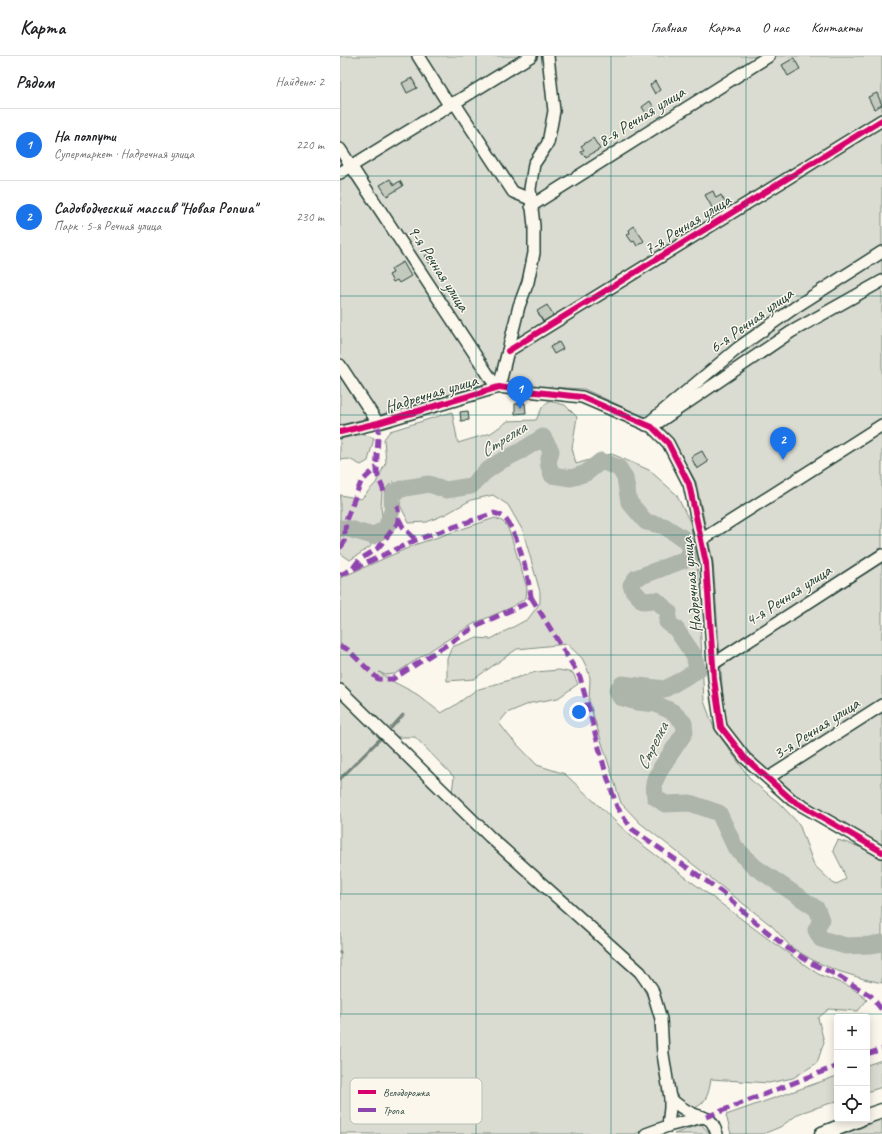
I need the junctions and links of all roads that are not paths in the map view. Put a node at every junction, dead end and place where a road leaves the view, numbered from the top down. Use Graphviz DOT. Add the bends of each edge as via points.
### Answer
graph roads {
  1 [pos="418,56"];
  2 [pos="531,56"];
  3 [pos="548,56"];
  4 [pos="769,56"];
  5 [pos="452,104"];
  6 [pos="882,120"];
  7 [pos="340,149"];
  8 [pos="352,166"];
  9 [pos="340,173"];
  10 [pos="531,202"];
  11 [pos="882,252"];
  12 [pos="882,280"];
  13 [pos="508,351"];
  14 [pos="340,365"];
  15 [pos="498,387"];
  16 [pos="378,424"];
  17 [pos="882,425"];
  18 [pos="649,426"];
  19 [pos="340,432"];
  20 [pos="701,540"];
  21 [pos="882,555"];
  22 [pos="713,664"];
  23 [pos="340,690"];
  24 [pos="882,706"];
  25 [pos="768,778"];
  26 [pos="882,852"];
  27 [pos="670,1098"];
  28 [pos="882,1111"];
  29 [pos="870,1115"];
  30 [pos="706,1117"];
  31 [pos="852,1122"];
  32 [pos="668,1126"];
  33 [pos="646,1134"];
  34 [pos="717,1134"];
  35 [pos="822,1134"];
  1 -- 5 [label="street"];
  2 -- 5 [label="street"];
  3 -- 10 [label="street" via="554,111 548,143 534,164 530,189"];
  4 -- 10 [label="street, 8-я Речная улица"];
  5 -- 8 [label="street"];
  5 -- 10 [label="street" via="513,192"];
  6 -- 13 [label="street, 7-я Речная улица"];
  7 -- 8 [label="street, 9-я Речная улица"];
  8 -- 9 [label="street"];
  8 -- 15 [label="street, 9-я Речная улица"];
  10 -- 13 [label="street" via="534,253"];
  11 -- 18 [label="street, 6-я Речная улица" via="797,306 738,348"];
  12 -- 18 [label="street, 6-я Речная улица" via="791,332"];
  13 -- 15 [label="street"];
  14 -- 16 [label="street"];
  15 -- 16 [label="street, Надречная улица"];
  15 -- 18 [label="street, Надречная улица" via="582,397"];
  16 -- 19 [label="street, Надречная улица"];
  17 -- 20 [label="street"];
  18 -- 20 [label="street, Надречная улица" via="668,443 689,484"];
  20 -- 22 [label="street, Надречная улица" via="706,563"];
  21 -- 22 [label="street, 4-я Речная улица"];
  22 -- 25 [label="street, Надречная улица" via="721,727 744,758"];
  23 -- 27 [label="street" via="490,837 640,972 652,989 661,1019"];
  24 -- 25 [label="street, 3-я Речная улица"];
  25 -- 26 [label="street, Надречная улица" via="792,800"];
  27 -- 30 [label="street" via="692,1113"];
  27 -- 32 [label="street"];
  28 -- 29 [label="main road"];
  30 -- 32 [label="street"];
  30 -- 34 [label="street" via="714,1125"];
  31 -- 35 [label="main road"];
  32 -- 33 [label="street"];
}
